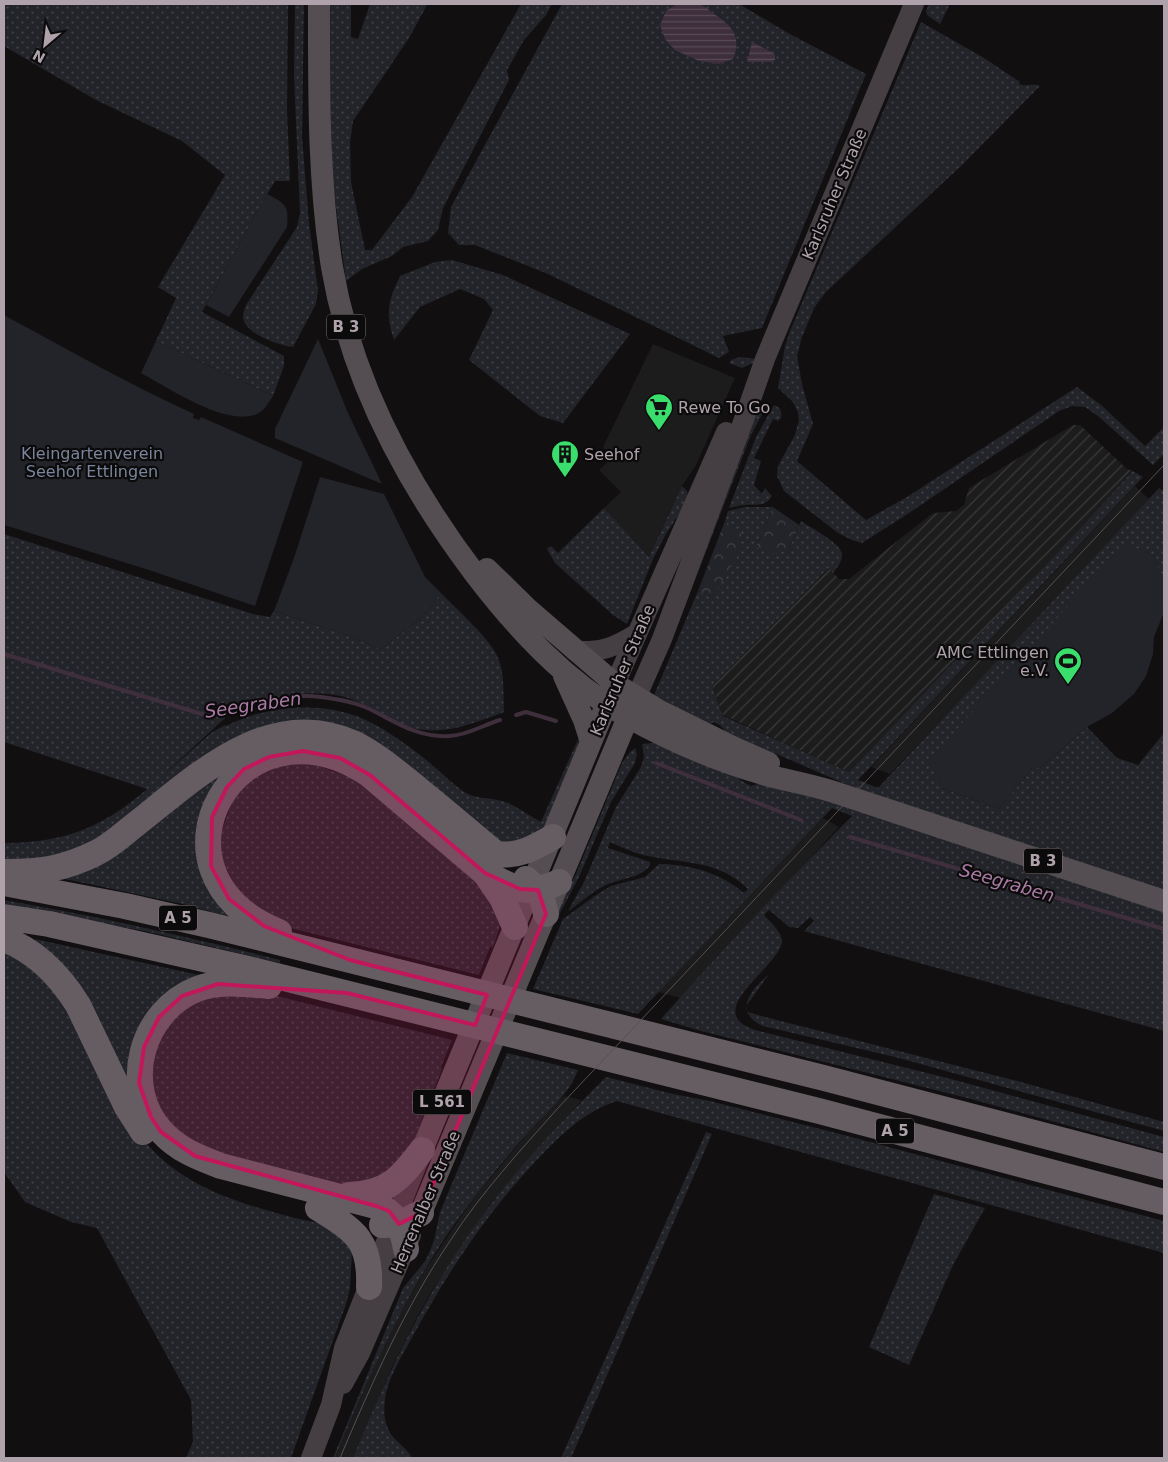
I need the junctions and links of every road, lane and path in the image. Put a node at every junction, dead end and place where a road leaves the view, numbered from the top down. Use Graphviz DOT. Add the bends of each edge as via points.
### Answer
graph roads {
  1 [pos="320,4"];
  2 [pos="914,4"];
  3 [pos="755,384"];
  4 [pos="429,506"];
  5 [pos="636,634"];
  6 [pos="575,651"];
  7 [pos="560,668"];
  8 [pos="611,695"];
  9 [pos="632,708"];
  10 [pos="662,735"];
  11 [pos="591,742"];
  12 [pos="610,758"];
  13 [pos="828,790"];
  14 [pos="553,837"];
  15 [pos="490,863"];
  16 [pos="4,872"];
  17 [pos="4,884"];
  18 [pos="540,887"];
  19 [pos="1164,901"];
  20 [pos="546,914"];
  21 [pos="4,917"];
  22 [pos="515,927"];
  23 [pos="4,939"];
  24 [pos="350,960"];
  25 [pos="501,962"];
  26 [pos="347,993"];
  27 [pos="422,1150"];
  28 [pos="1164,1167"];
  29 [pos="328,1202"];
  30 [pos="1164,1202"];
  31 [pos="402,1220"];
  32 [pos="406,1249"];
  33 [pos="369,1287"];
  34 [pos="330,1405"];
  35 [pos="311,1458"];
  1 -- 4 [label="main road, B 3" via="320,136 332,268 352,345 377,412"];
  2 -- 3 [label="main road, Karlsruher Straße"];
  3 -- 5 [label="main road, Karlsruher Straße" via="740,402"];
  3 -- 9 [label="main road, Karlsruher Straße" via="665,631"];
  4 -- 6 [label="main road, B 3" via="500,582"];
  4 -- 7 [label="main road, B 3" via="452,543 512,620"];
  5 -- 6 [label="main road" via="599,651"];
  5 -- 8 [label="main road, Karlsruher Straße"];
  6 -- 8 [label="main road, B 3"];
  7 -- 8 [label="main road, B 3" via="589,693"];
  7 -- 11 [label="main road"];
  8 -- 9 [label="main road, B 3"];
  8 -- 11 [label="main road, Karlsruher Straße / L 561"];
  9 -- 10 [label="main road, B 3"];
  9 -- 12 [label="main road, Karlsruher Straße / L 561"];
  9 -- 13 [label="main road, B 3" via="694,728"];
  10 -- 12 [label="main road" via="630,744"];
  10 -- 13 [label="main road, B 3" via="726,762"];
  11 -- 14 [label="main road, Karlsruher Straße / L 561"];
  12 -- 18 [label="main road, Karlsruher Straße / L 561"];
  13 -- 19 [label="main road, B 3"];
  14 -- 15 [label="highway" via="526,851 506,855"];
  14 -- 18 [label="main road, Karlsruher Straße / L 561"];
  15 -- 16 [label="highway" via="380,758 351,742 305,733 276,736 235,750 111,844 86,858 54,869"];
  15 -- 18 [label="highway" via="506,884"];
  15 -- 22 [label="highway"];
  15 -- 24 [label="highway" via="370,775 340,758 321,753 294,752 269,757 244,769 227,788 212,817 209,850 211,866 219,884 238,909 264,926"];
  17 -- 24 [label="highway, A 5" via="125,906"];
  18 -- 20 [label="highway"];
  18 -- 22 [label="main road, Karlsruher Straße / L 561"];
  20 -- 31 [label="main road, Herrenalber Straße / L 561" via="486,1060"];
  21 -- 26 [label="highway, A 5" via="108,936"];
  22 -- 25 [label="main road, Karlsruher Straße / L 561"];
  23 -- 29 [label="highway" via="42,962 62,982 78,1005 127,1107 146,1137 166,1157 188,1170"];
  24 -- 28 [label="highway, A 5"];
  25 -- 27 [label="main road, Herrenalber Straße / L 561"];
  26 -- 29 [label="highway" via="241,984 218,984 198,989 182,996 159,1017 150,1031 140,1066 143,1100 161,1132 177,1146 221,1166"];
  26 -- 30 [label="highway, A 5" via="819,1111"];
  27 -- 29 [label="highway" via="388,1187"];
  27 -- 31 [label="main road, Herrenalber Straße / L 561"];
  29 -- 31 [label="highway" via="383,1208"];
  29 -- 33 [label="highway" via="362,1245 368,1258"];
  31 -- 32 [label="highway"];
  31 -- 33 [label="main road, Herrenalber Straße / L 561"];
  32 -- 34 [label="main road, Herrenalber Straße / L 561" via="360,1353"];
  33 -- 34 [label="main road, Herrenalber Straße / L 561" via="344,1348"];
  34 -- 35 [label="main road, Herrenalber Straße / L 561"];
}
